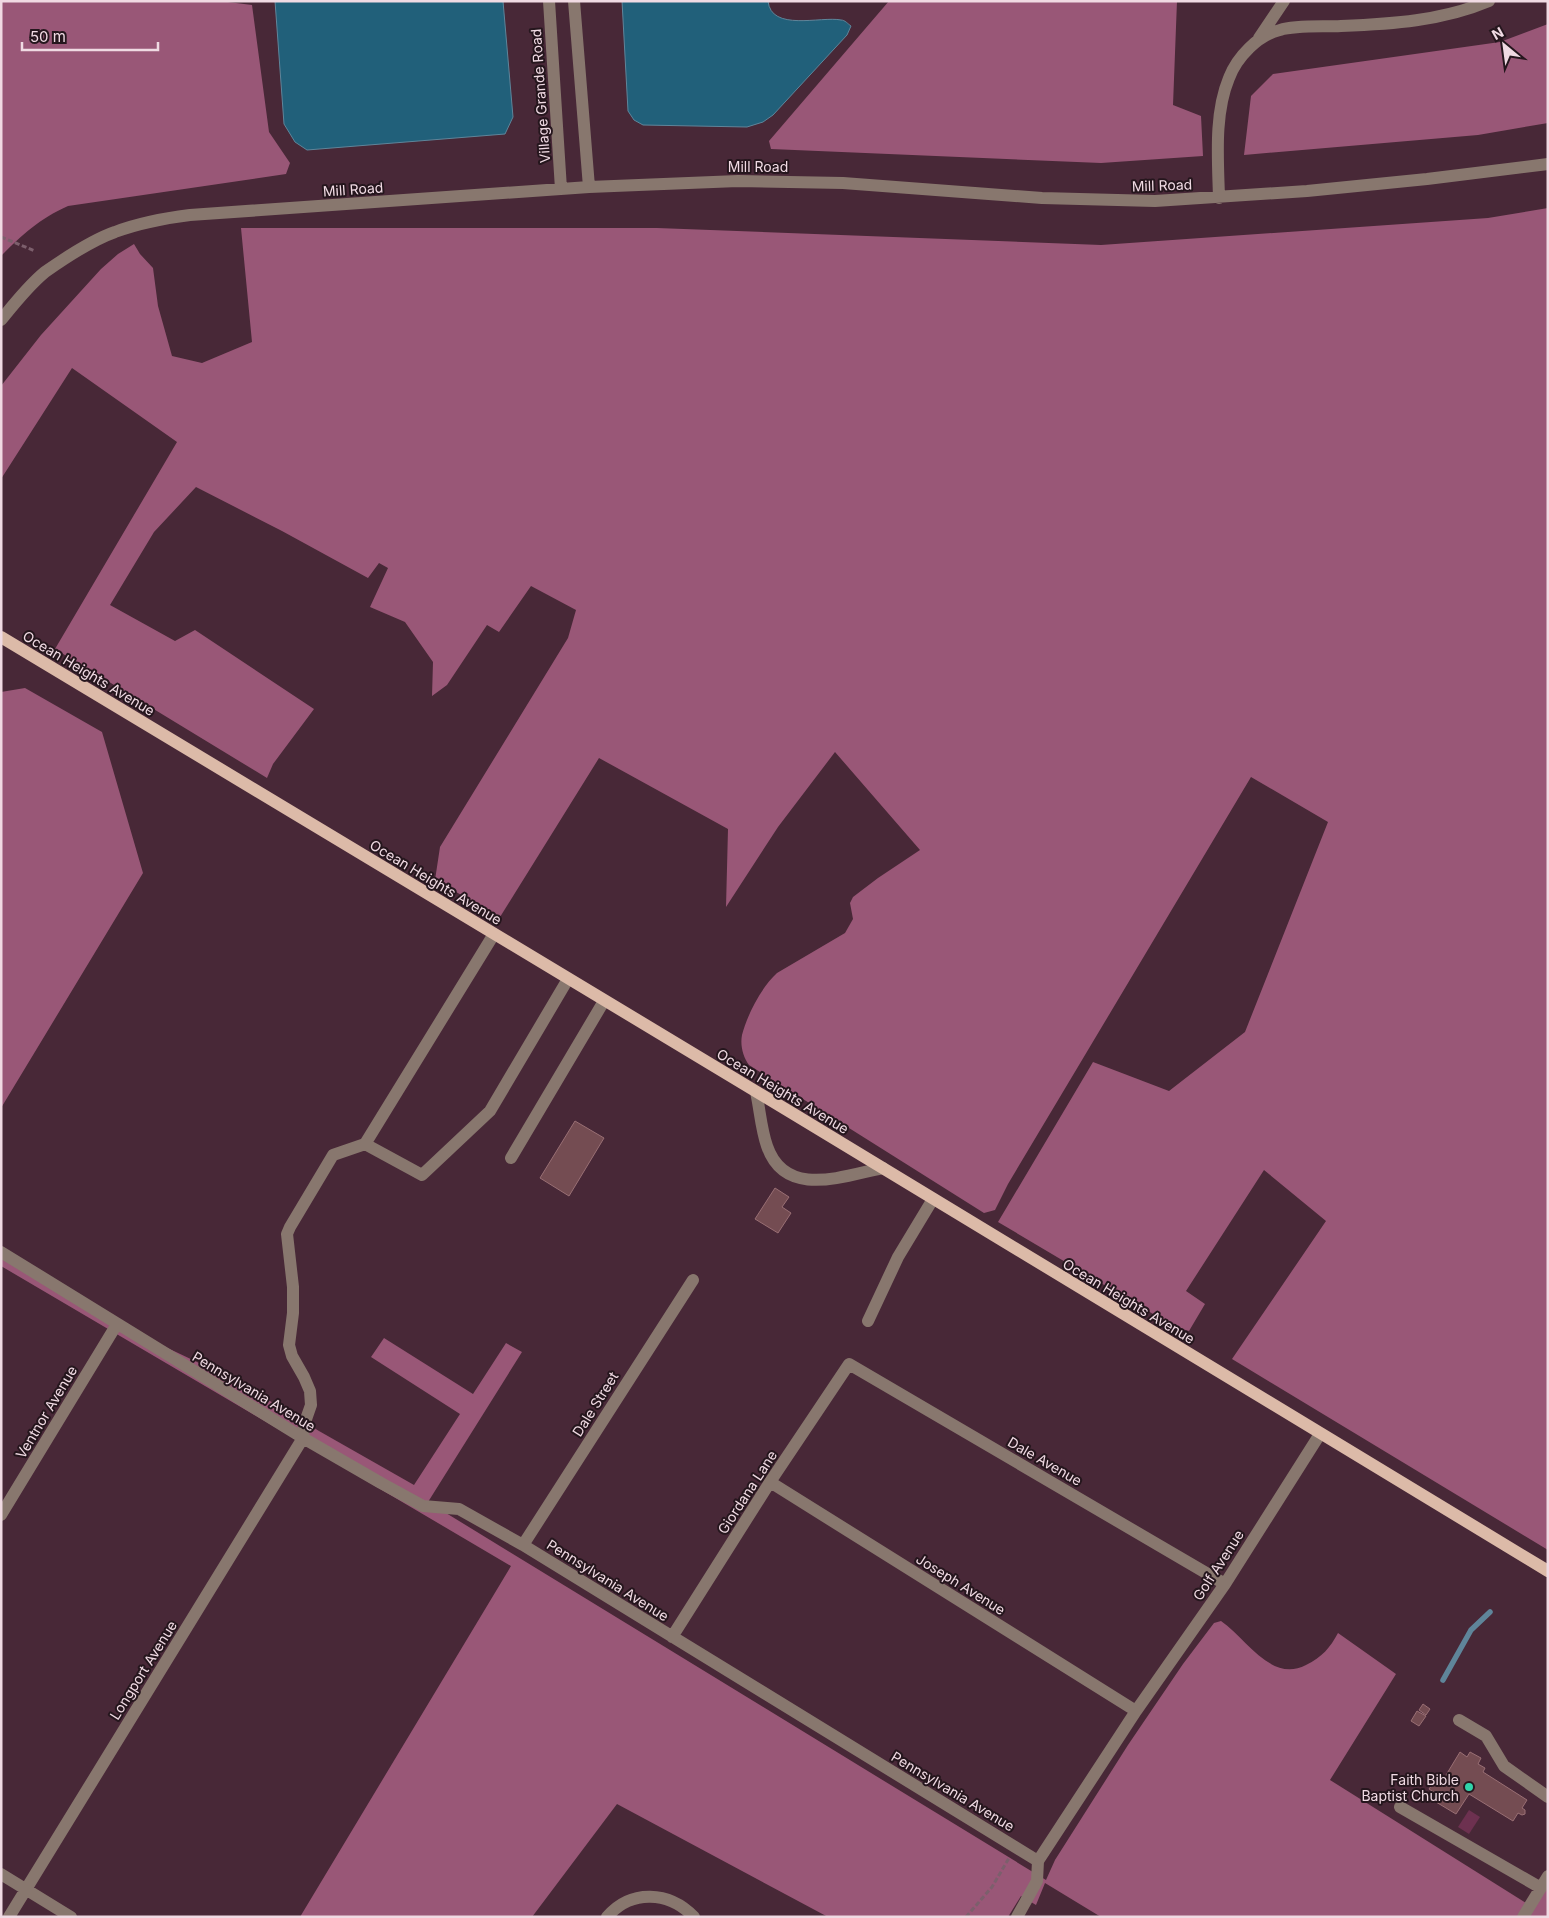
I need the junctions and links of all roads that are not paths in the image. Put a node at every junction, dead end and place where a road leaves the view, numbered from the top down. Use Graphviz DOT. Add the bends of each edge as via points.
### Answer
graph roads {
  1 [pos="549,1"];
  2 [pos="574,1"];
  3 [pos="1284,1"];
  4 [pos="1489,1"];
  5 [pos="1256,42"];
  6 [pos="1548,164"];
  7 [pos="589,187"];
  8 [pos="561,189"];
  9 [pos="1219,198"];
  10 [pos="1,320"];
  11 [pos="1,637"];
  12 [pos="494,934"];
  13 [pos="568,979"];
  14 [pos="604,1001"];
  15 [pos="756,1092"];
  16 [pos="364,1144"];
  17 [pos="511,1158"];
  18 [pos="882,1168"];
  19 [pos="933,1199"];
  20 [pos="1,1252"];
  21 [pos="693,1280"];
  22 [pos="868,1321"];
  23 [pos="117,1324"];
  24 [pos="849,1364"];
  25 [pos="1320,1434"];
  26 [pos="303,1438"];
  27 [pos="770,1482"];
  28 [pos="1,1515"];
  29 [pos="523,1545"];
  30 [pos="1548,1572"];
  31 [pos="1225,1584"];
  32 [pos="672,1637"];
  33 [pos="1136,1711"];
  34 [pos="1459,1720"];
  35 [pos="1548,1797"];
  36 [pos="1400,1807"];
  37 [pos="1038,1861"];
  38 [pos="1,1874"];
  39 [pos="1548,1876"];
  40 [pos="1540,1888"];
  41 [pos="26,1889"];
  42 [pos="9,1917"];
  43 [pos="71,1917"];
  44 [pos="606,1917"];
  45 [pos="694,1917"];
  46 [pos="1017,1917"];
  47 [pos="1523,1917"];
  1 -- 8 [label="street, Village Grande Road"];
  2 -- 7 [label="street"];
  3 -- 5 [label="street"];
  4 -- 5 [label="street" via="1459,13 1421,20 1280,30"];
  5 -- 9 [label="street" via="1237,64 1226,85 1217,138"];
  6 -- 9 [label="street, Mill Road" via="1383,184"];
  7 -- 8 [label="street, Mill Road"];
  7 -- 9 [label="street, Mill Road" via="843,182 1087,200"];
  8 -- 10 [label="street, Mill Road" via="170,218 115,232 76,252 44,273"];
  11 -- 12 [label="main road, Ocean Heights Avenue"];
  12 -- 13 [label="main road, Ocean Heights Avenue"];
  12 -- 16 [label="street"];
  13 -- 14 [label="main road, Ocean Heights Avenue"];
  13 -- 16 [label="street" via="490,1112 422,1175"];
  14 -- 15 [label="main road, Ocean Heights Avenue"];
  14 -- 17 [label="street"];
  15 -- 18 [label="main road, Ocean Heights Avenue"];
  15 -- 18 [label="street" via="767,1146 786,1172 796,1178 810,1180"];
  16 -- 26 [label="street" via="333,1155 287,1234 293,1287 290,1345 292,1356 310,1391 311,1405"];
  18 -- 19 [label="main road, Ocean Heights Avenue"];
  19 -- 22 [label="street" via="898,1257"];
  19 -- 25 [label="main road, Ocean Heights Avenue"];
  20 -- 23 [label="street, Pennsylvania Avenue"];
  21 -- 29 [label="street, Dale Street"];
  23 -- 26 [label="street, Pennsylvania Avenue"];
  23 -- 28 [label="street, Ventnor Avenue"];
  24 -- 27 [label="street, Giordana Lane"];
  24 -- 31 [label="street, Dale Avenue"];
  25 -- 30 [label="main road, Ocean Heights Avenue"];
  25 -- 31 [label="street, Golf Avenue"];
  26 -- 29 [label="street, Pennsylvania Avenue" via="423,1506 459,1509"];
  26 -- 41 [label="street, Longport Avenue"];
  27 -- 32 [label="street, Giordana Lane"];
  27 -- 33 [label="street, Joseph Avenue"];
  29 -- 32 [label="street, Pennsylvania Avenue"];
  31 -- 33 [label="street, Golf Avenue"];
  32 -- 37 [label="street, Pennsylvania Avenue"];
  33 -- 37 [label="street"];
  34 -- 35 [label="street" via="1486,1736 1504,1766"];
  36 -- 40 [label="street"];
  37 -- 46 [label="street" via="1037,1881"];
  38 -- 41 [label="street"];
  39 -- 40 [label="street"];
  40 -- 47 [label="street"];
  41 -- 42 [label="street, Longport Avenue"];
  41 -- 43 [label="street"];
  44 -- 45 [label="street" via="629,1900 648,1896 668,1899"];
}
